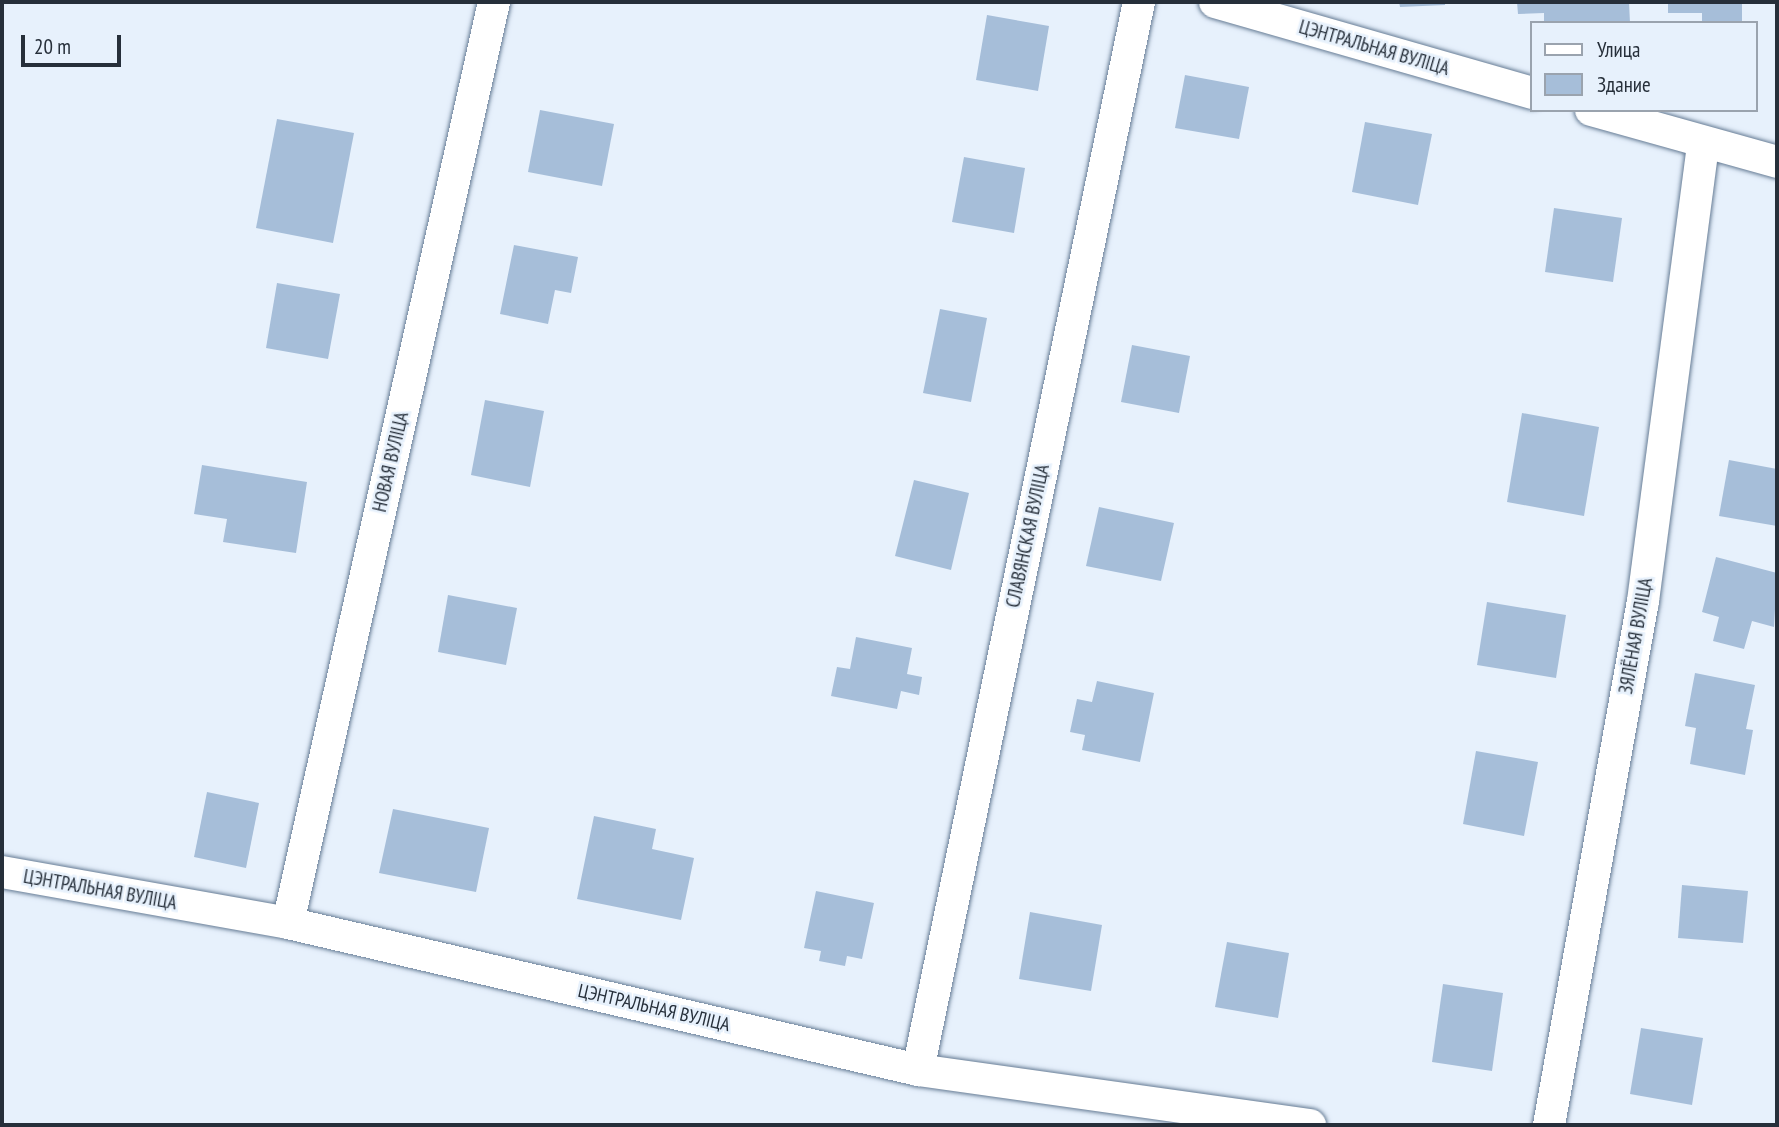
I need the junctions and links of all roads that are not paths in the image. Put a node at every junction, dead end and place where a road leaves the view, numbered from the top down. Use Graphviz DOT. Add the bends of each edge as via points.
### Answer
graph roads {
  1 [pos="494,2"];
  2 [pos="1139,2"];
  3 [pos="1215,2"];
  4 [pos="1530,92"];
  5 [pos="1598,112"];
  6 [pos="1703,143"];
  7 [pos="1777,162"];
  8 [pos="2,872"];
  9 [pos="288,923"];
  10 [pos="918,1070"];
  11 [pos="1310,1125"];
  12 [pos="1549,1125"];
  1 -- 9 [label="street, НОВАЯ ВУЛІЦА"];
  2 -- 10 [label="street, СЛАВЯНСКАЯ ВУЛІЦА"];
  3 -- 4 [label="street, ЦЭНТРАЛЬНАЯ ВУЛІЦА"];
  5 -- 6 [label="street"];
  6 -- 7 [label="street"];
  6 -- 12 [label="street, ЗЯЛЁНАЯ ВУЛІЦА" via="1643,601"];
  8 -- 9 [label="street, ЦЭНТРАЛЬНАЯ ВУЛІЦА"];
  9 -- 10 [label="street, ЦЭНТРАЛЬНАЯ ВУЛІЦА"];
  10 -- 11 [label="street, ЦЭНТРАЛЬНАЯ ВУЛІЦА"];
}
